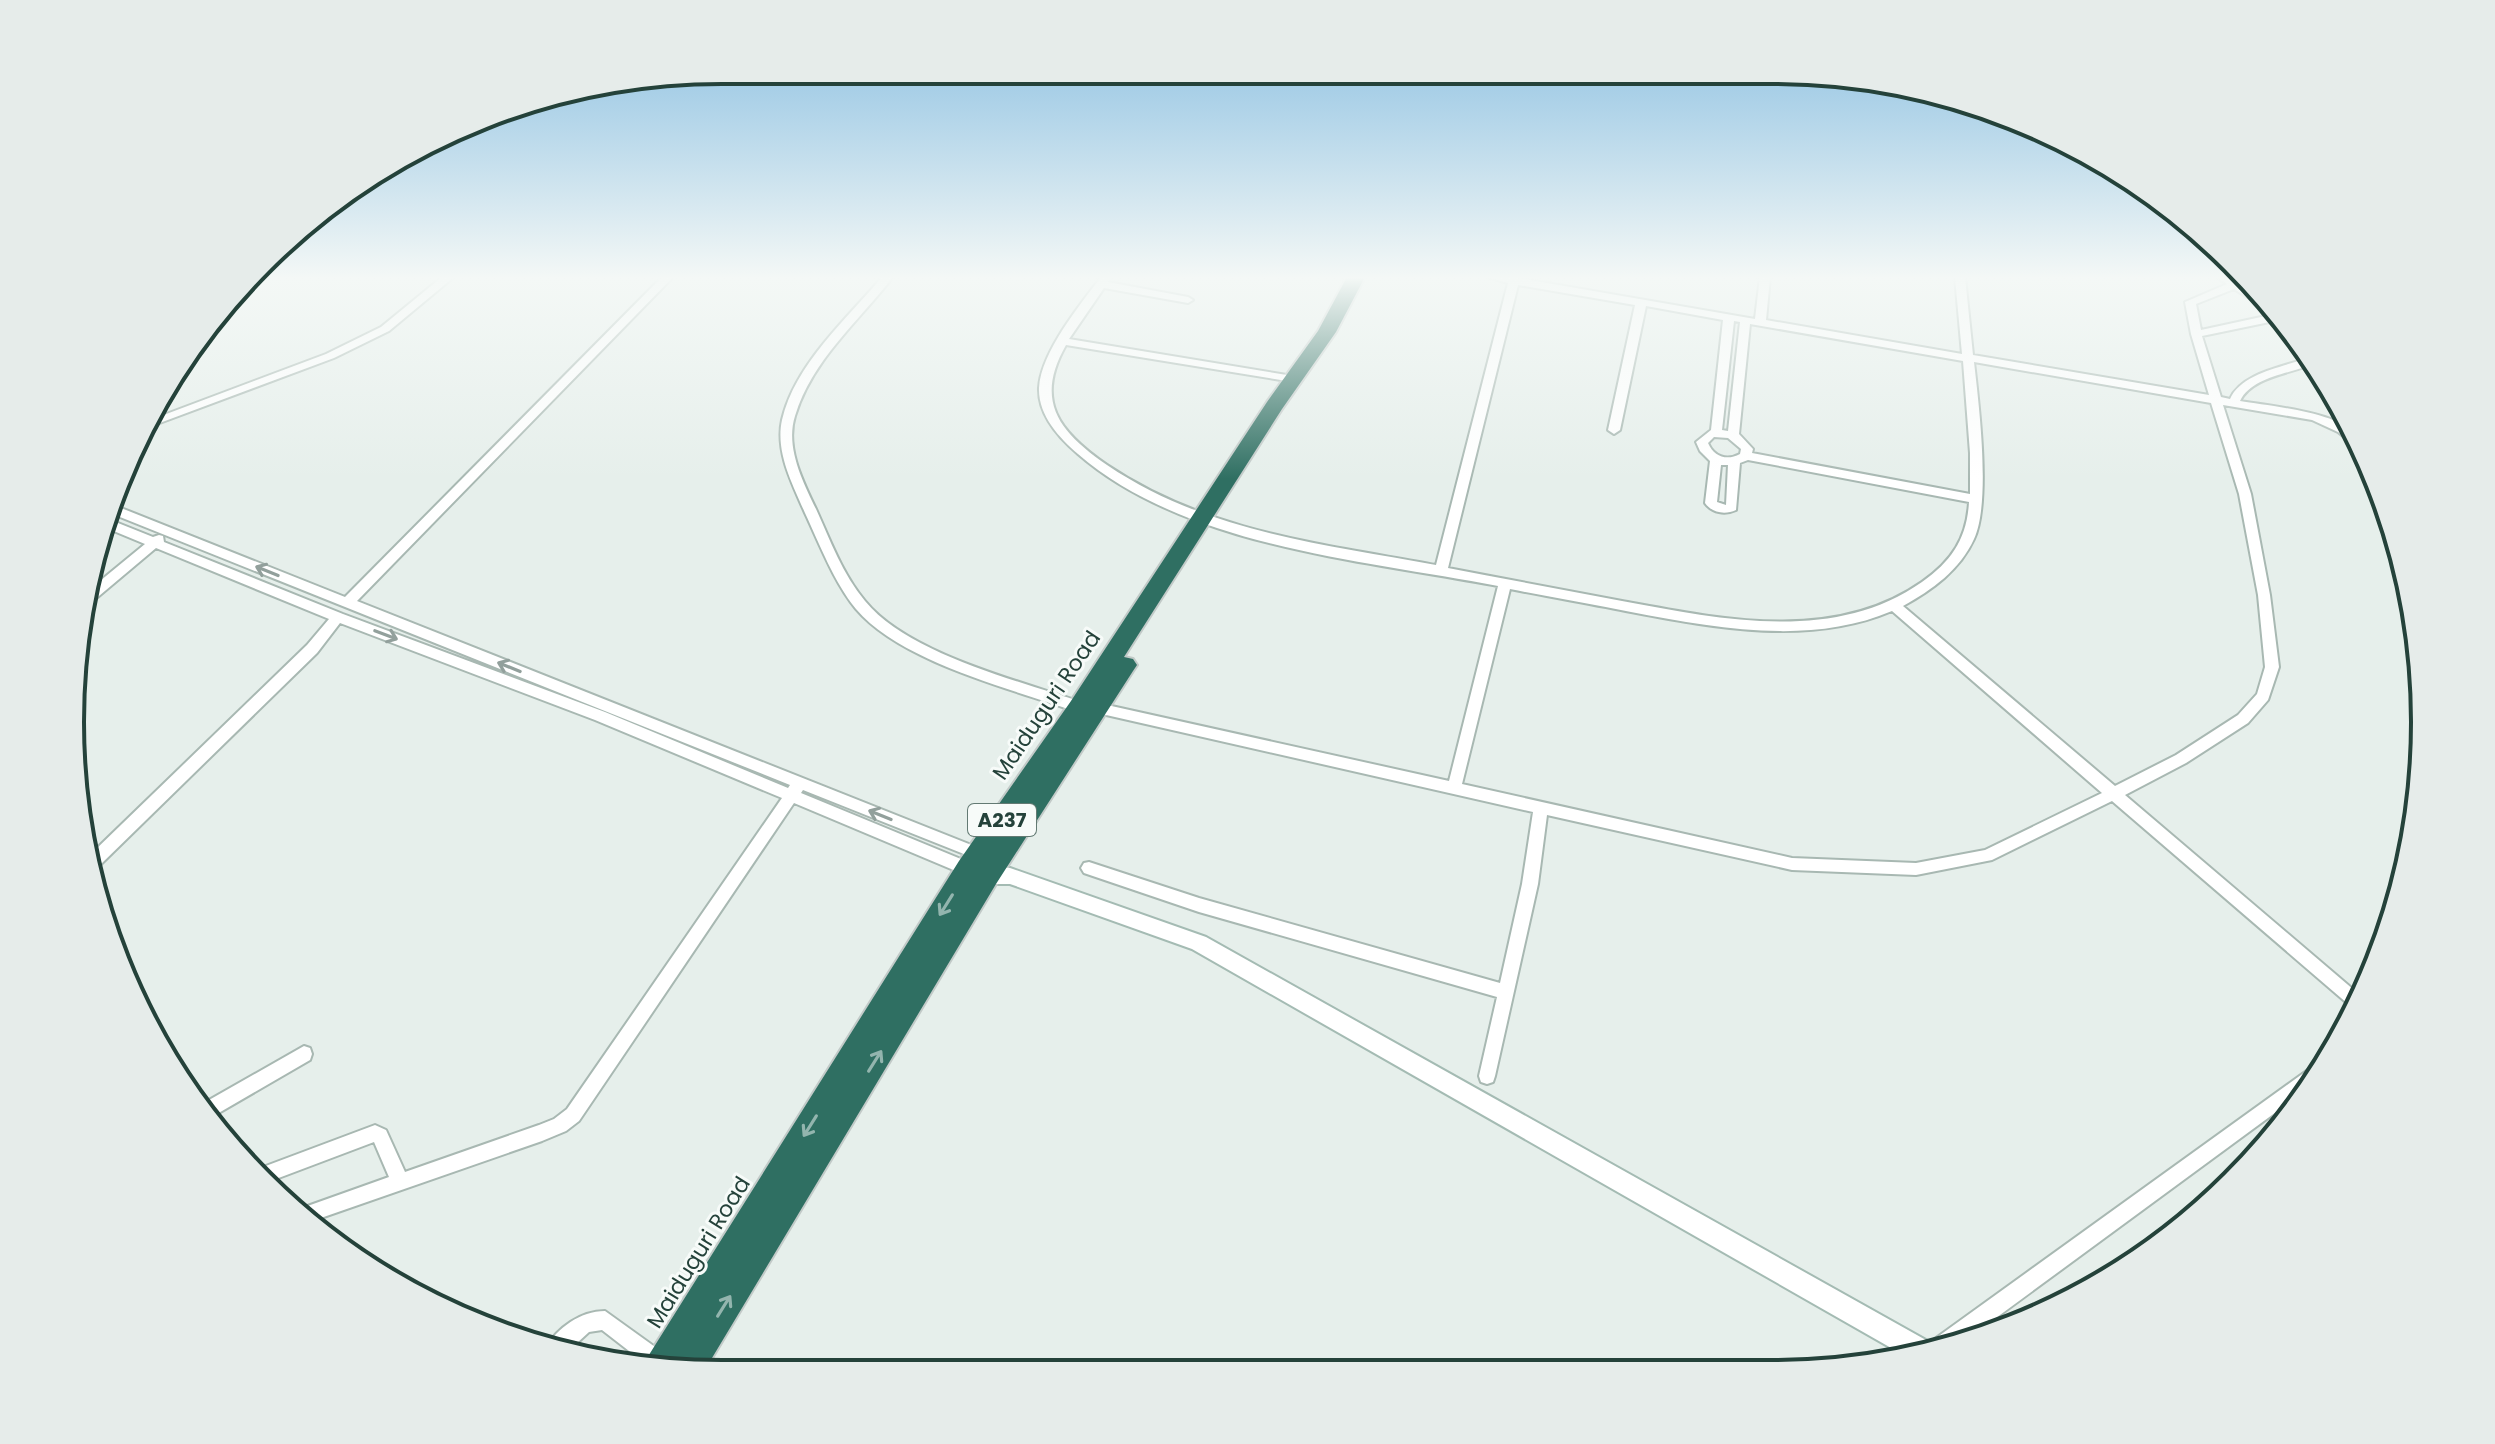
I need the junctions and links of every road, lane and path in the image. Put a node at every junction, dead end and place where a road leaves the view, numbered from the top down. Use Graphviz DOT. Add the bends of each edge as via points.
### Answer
graph roads {
  1 [pos="354,344"];
  2 [pos="602,344"];
  3 [pos="833,344"];
  4 [pos="1062,344"];
  5 [pos="1084,344"];
  6 [pos="1318,344"];
  7 [pos="1334,344"];
  8 [pos="1498,344"];
  9 [pos="1632,344"];
  10 [pos="1726,344"];
  11 [pos="1742,344"];
  12 [pos="1894,344"];
  13 [pos="1965,344"];
  14 [pos="2199,344"];
  15 [pos="1966,356"];
  16 [pos="2301,365"];
  17 [pos="1293,379"];
  18 [pos="1721,392"];
  19 [pos="1737,395"];
  20 [pos="2216,400"];
  21 [pos="2234,402"];
  22 [pos="160,421"];
  23 [pos="2339,429"];
  24 [pos="1614,430"];
  25 [pos="1716,433"];
  26 [pos="1733,436"];
  27 [pos="1742,455"];
  28 [pos="1716,459"];
  29 [pos="1977,495"];
  30 [pos="120,512"];
  31 [pos="1209,521"];
  32 [pos="115,527"];
  33 [pos="169,532"];
  34 [pos="154,543"];
  35 [pos="1441,571"];
  36 [pos="1505,583"];
  37 [pos="98,590"];
  38 [pos="347,603"];
  39 [pos="1894,605"];
  40 [pos="338,617"];
  41 [pos="1089,708"];
  42 [pos="796,788"];
  43 [pos="1454,789"];
  44 [pos="2110,794"];
  45 [pos="1541,809"];
  46 [pos="99,857"];
  47 [pos="988,867"];
  48 [pos="1089,868"];
  49 [pos="1506,992"];
  50 [pos="2349,996"];
  51 [pos="304,1054"];
  52 [pos="1487,1076"];
  53 [pos="2295,1088"];
  54 [pos="214,1107"];
  55 [pos="270,1172"];
  56 [pos="400,1182"];
  57 [pos="314,1212"];
  58 [pos="1962,1331"];
  59 [pos="565,1340"];
  60 [pos="1910,1345"];
  61 [pos="653,1356"];
  62 [pos="674,1358"];
  1 -- 22 [label="street"];
  2 -- 38 [label="street"];
  3 -- 41 [label="street" via="797,396 788,419 787,447 798,484 862,607 932,656"];
  4 -- 31 [label="street" via="1044,381 1046,404 1064,435 1106,469"];
  5 -- 17 [label="street"];
  6 -- 17 [label="highway, Maiduguri Road / A237"];
  7 -- 31 [label="highway, Maiduguri Road / A237"];
  8 -- 35 [label="street"];
  9 -- 24 [label="street"];
  10 -- 18 [label="street"];
  11 -- 19 [label="street"];
  12 -- 15 [label="street"];
  13 -- 15 [label="street"];
  14 -- 20 [label="street"];
  15 -- 20 [label="street"];
  15 -- 29 [label="street"];
  16 -- 21 [label="street" via="2249,381"];
  17 -- 31 [label="highway, Maiduguri Road / A237"];
  18 -- 19 [label="street"];
  18 -- 25 [label="street"];
  19 -- 26 [label="street"];
  20 -- 21 [label="street"];
  20 -- 44 [label="street" via="2245,494 2272,667 2263,696 2243,719 2181,759"];
  21 -- 23 [label="street" via="2330,422"];
  25 -- 26 [label="street"];
  25 -- 28 [label="street" via="1702,442"];
  26 -- 27 [label="street"];
  27 -- 28 [label="street"];
  27 -- 28 [label="street" via="1728,509 1711,503"];
  27 -- 29 [label="street"];
  29 -- 39 [label="street" via="1971,535 1955,559 1920,591"];
  30 -- 33 [label="street"];
  31 -- 35 [label="street" via="1274,540"];
  31 -- 41 [label="highway, Maiduguri Road / A237"];
  32 -- 34 [label="street"];
  33 -- 34 [label="street"];
  38 -- 33 [label="street, one-way"];
  34 -- 37 [label="street"];
  34 -- 40 [label="street"];
  35 -- 36 [label="street"];
  36 -- 39 [label="street" via="1733,625 1788,628 1846,621"];
  36 -- 43 [label="street"];
  42 -- 38 [label="street, one-way"];
  39 -- 44 [label="street"];
  40 -- 42 [label="street, one-way"];
  40 -- 46 [label="street" via="312,649"];
  41 -- 43 [label="street"];
  41 -- 47 [label="highway, Maiduguri Road / A237"];
  42 -- 47 [label="street"];
  42 -- 56 [label="street" via="573,1115 542,1133"];
  43 -- 45 [label="street"];
  44 -- 45 [label="street" via="1987,856 1916,869 1792,864"];
  44 -- 50 [label="street"];
  45 -- 49 [label="street"];
  47 -- 60 [label="street" via="1199,943"];
  47 -- 62 [label="highway, Maiduguri Road / A237"];
  48 -- 49 [label="street" via="1199,905"];
  49 -- 52 [label="street"];
  51 -- 54 [label="street"];
  53 -- 58 [label="street"];
  55 -- 56 [label="street" via="375,1133"];
  56 -- 57 [label="street"];
  59 -- 61 [label="street" via="577,1328 605,1320"];
}
